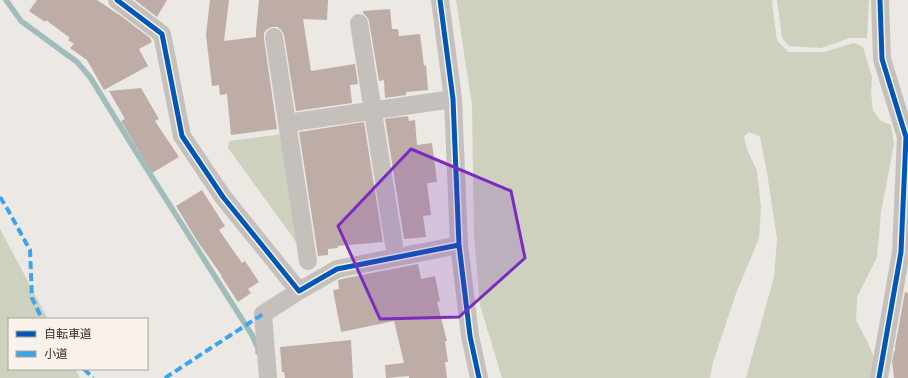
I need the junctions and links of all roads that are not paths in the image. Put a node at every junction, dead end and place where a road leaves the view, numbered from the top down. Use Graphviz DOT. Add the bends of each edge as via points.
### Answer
graph roads {
  1 [pos="117,0"];
  2 [pos="440,0"];
  3 [pos="880,0"];
  4 [pos="359,23"];
  5 [pos="274,37"];
  6 [pos="453,99"];
  7 [pos="373,110"];
  8 [pos="287,123"];
  9 [pos="907,137"];
  10 [pos="394,245"];
  11 [pos="459,246"];
  12 [pos="308,261"];
  13 [pos="299,291"];
  14 [pos="268,378"];
  15 [pos="479,378"];
  16 [pos="879,378"];
  1 -- 13 [label="street" via="162,34 182,136 223,197"];
  2 -- 6 [label="street"];
  3 -- 9 [label="street" via="882,59"];
  4 -- 7 [label="street"];
  5 -- 8 [label="street"];
  6 -- 7 [label="street"];
  6 -- 11 [label="street"];
  7 -- 8 [label="street"];
  7 -- 10 [label="street"];
  8 -- 12 [label="street"];
  9 -- 16 [label="street" via="901,252"];
  11 -- 13 [label="street" via="337,269"];
  11 -- 15 [label="street" via="470,336"];
  13 -- 14 [label="street" via="263,314"];
}
